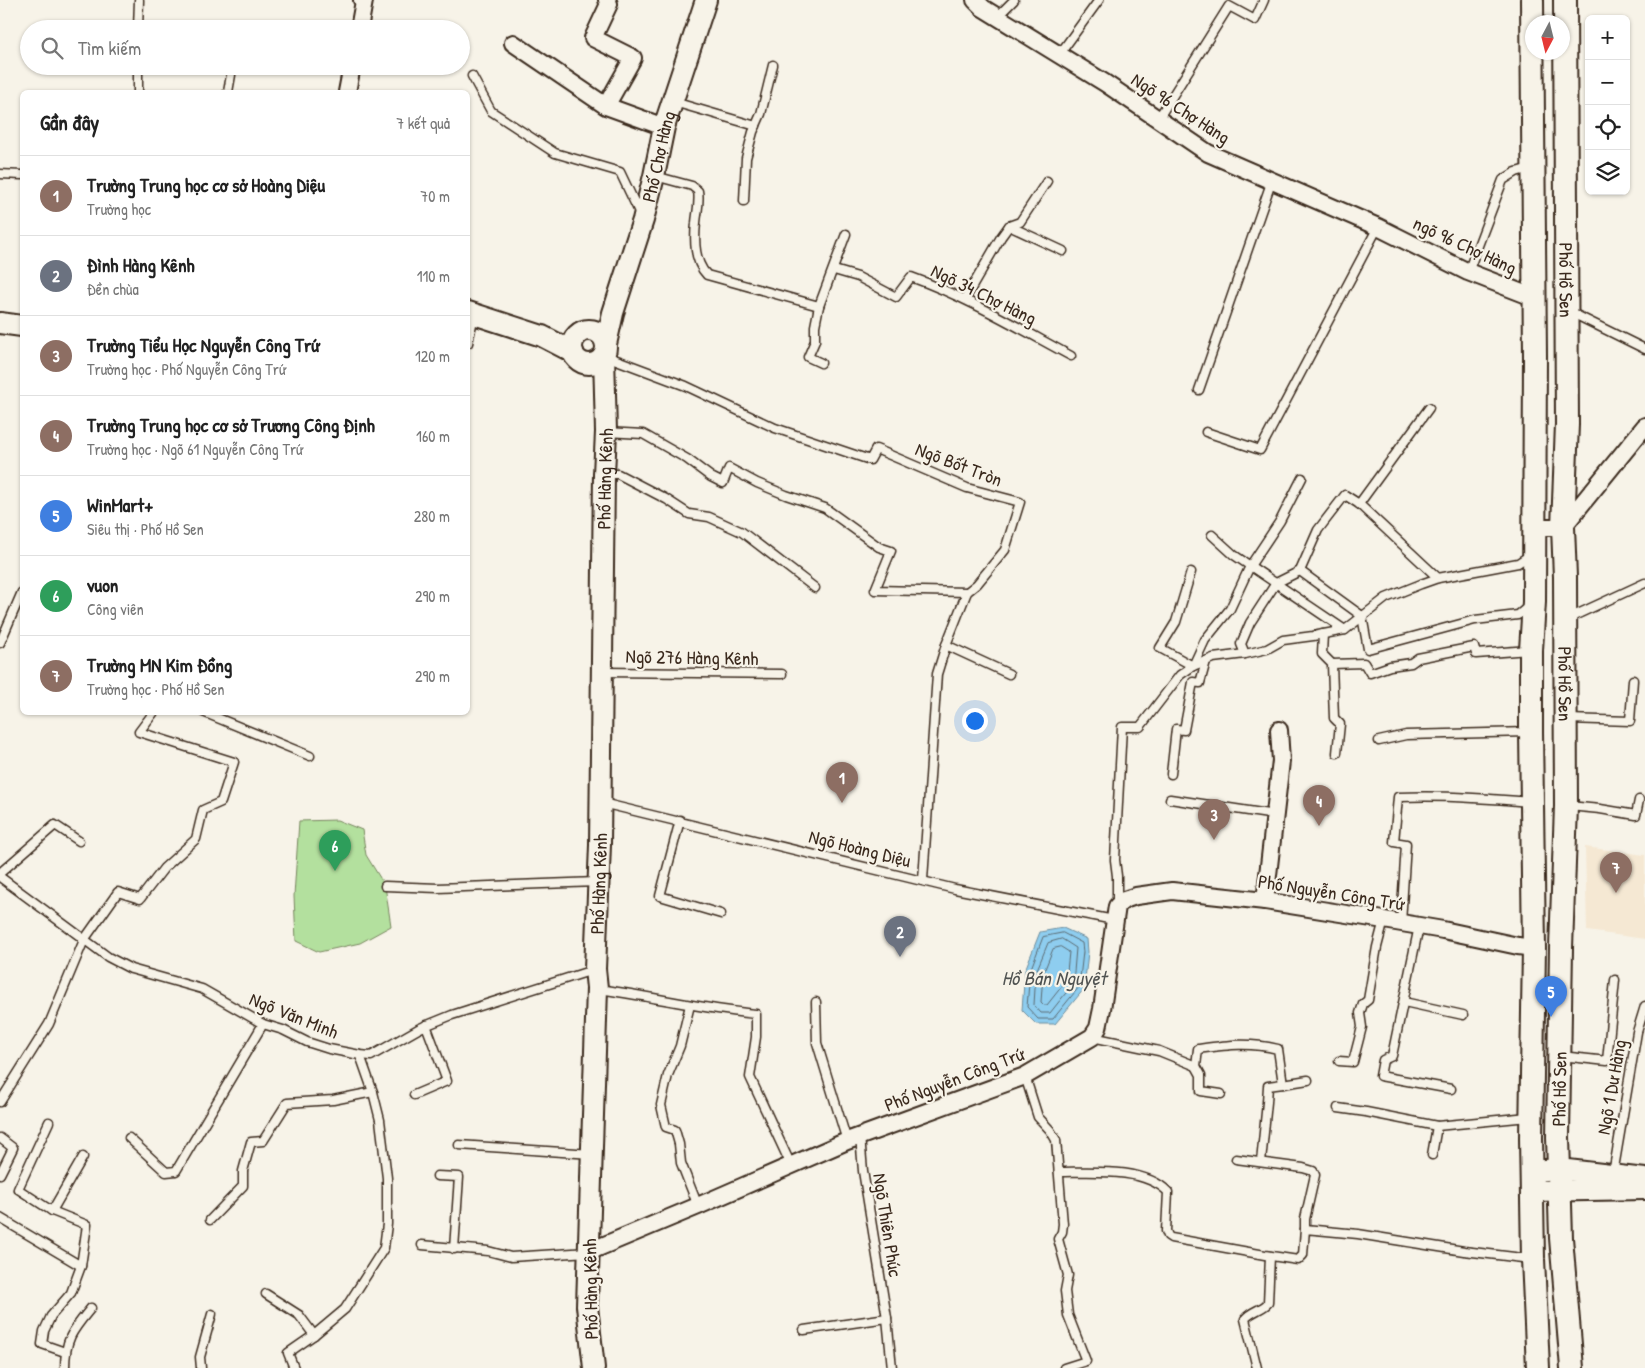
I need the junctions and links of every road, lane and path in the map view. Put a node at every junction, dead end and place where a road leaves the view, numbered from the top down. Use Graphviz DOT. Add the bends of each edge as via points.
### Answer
graph roads {
  1 [pos="139,0"];
  2 [pos="362,0"];
  3 [pos="607,0"];
  4 [pos="706,0"];
  5 [pos="976,0"];
  6 [pos="1014,0"];
  7 [pos="1099,0"];
  8 [pos="1264,0"];
  9 [pos="1532,0"];
  10 [pos="1565,0"];
  11 [pos="997,17"];
  12 [pos="138,20"];
  13 [pos="361,20"];
  14 [pos="513,42"];
  15 [pos="1059,55"];
  16 [pos="773,64"];
  17 [pos="138,75"];
  18 [pos="231,75"];
  19 [pos="350,75"];
  20 [pos="472,76"];
  21 [pos="138,90"];
  22 [pos="228,90"];
  23 [pos="347,90"];
  24 [pos="672,102"];
  25 [pos="606,106"];
  26 [pos="1158,119"];
  27 [pos="756,126"];
  28 [pos="664,127"];
  29 [pos="1533,167"];
  30 [pos="0,174"];
  31 [pos="20,174"];
  32 [pos="654,176"];
  33 [pos="1272,180"];
  34 [pos="1047,181"];
  35 [pos="744,201"];
  36 [pos="642,220"];
  37 [pos="1010,226"];
  38 [pos="1378,226"];
  39 [pos="846,234"];
  40 [pos="1063,251"];
  41 [pos="834,270"];
  42 [pos="1468,272"];
  43 [pos="1535,298"];
  44 [pos="965,299"];
  45 [pos="819,306"];
  46 [pos="1566,309"];
  47 [pos="471,313"];
  48 [pos="0,323"];
  49 [pos="20,326"];
  50 [pos="602,344"];
  51 [pos="1645,349"];
  52 [pos="578,350"];
  53 [pos="1071,356"];
  54 [pos="821,362"];
  55 [pos="1199,390"];
  56 [pos="606,400"];
  57 [pos="1429,408"];
  58 [pos="1645,426"];
  59 [pos="606,432"];
  60 [pos="1206,432"];
  61 [pos="604,474"];
  62 [pos="1302,478"];
  63 [pos="1359,504"];
  64 [pos="1534,527"];
  65 [pos="1562,527"];
  66 [pos="1212,534"];
  67 [pos="1534,552"];
  68 [pos="1250,566"];
  69 [pos="1300,571"];
  70 [pos="1191,572"];
  71 [pos="1438,578"];
  72 [pos="1276,583"];
  73 [pos="1645,583"];
  74 [pos="815,588"];
  75 [pos="968,592"];
  76 [pos="1534,602"];
  77 [pos="20,608"];
  78 [pos="1362,616"];
  79 [pos="1565,620"];
  80 [pos="1345,630"];
  81 [pos="1323,634"];
  82 [pos="0,643"];
  83 [pos="946,645"];
  84 [pos="1531,650"];
  85 [pos="1245,654"];
  86 [pos="1206,661"];
  87 [pos="1332,664"];
  88 [pos="1193,666"];
  89 [pos="602,672"];
  90 [pos="782,674"];
  91 [pos="1009,674"];
  92 [pos="1633,680"];
  93 [pos="152,715"];
  94 [pos="210,715"];
  95 [pos="1566,719"];
  96 [pos="1278,730"];
  97 [pos="1531,732"];
  98 [pos="1379,741"];
  99 [pos="1337,753"];
  100 [pos="310,756"];
  101 [pos="1171,774"];
  102 [pos="1170,799"];
  103 [pos="1639,800"];
  104 [pos="600,802"];
  105 [pos="1532,802"];
  106 [pos="1566,806"];
  107 [pos="1275,814"];
  108 [pos="680,820"];
  109 [pos="79,840"];
  110 [pos="0,872"];
  111 [pos="0,877"];
  112 [pos="923,880"];
  113 [pos="599,882"];
  114 [pos="385,886"];
  115 [pos="1265,901"];
  116 [pos="1116,913"];
  117 [pos="721,914"];
  118 [pos="1384,920"];
  119 [pos="1401,923"];
  120 [pos="1419,926"];
  121 [pos="84,940"];
  122 [pos="1534,948"];
  123 [pos="596,979"];
  124 [pos="1615,980"];
  125 [pos="816,1002"];
  126 [pos="1404,1002"];
  127 [pos="690,1005"];
  128 [pos="1645,1006"];
  129 [pos="1464,1015"];
  130 [pos="262,1024"];
  131 [pos="426,1025"];
  132 [pos="1092,1037"];
  133 [pos="360,1055"];
  134 [pos="1559,1056"];
  135 [pos="1339,1060"];
  136 [pos="1196,1066"];
  137 [pos="1025,1076"];
  138 [pos="1308,1080"];
  139 [pos="1283,1084"];
  140 [pos="1450,1089"];
  141 [pos="373,1092"];
  142 [pos="1221,1094"];
  143 [pos="414,1095"];
  144 [pos="0,1102"];
  145 [pos="1338,1108"];
  146 [pos="1533,1117"];
  147 [pos="49,1122"];
  148 [pos="1437,1126"];
  149 [pos="0,1138"];
  150 [pos="129,1138"];
  151 [pos="854,1138"];
  152 [pos="459,1145"];
  153 [pos="592,1154"];
  154 [pos="1432,1154"];
  155 [pos="83,1157"];
  156 [pos="1236,1159"];
  157 [pos="1261,1162"];
  158 [pos="791,1165"];
  159 [pos="1059,1172"];
  160 [pos="0,1174"];
  161 [pos="1612,1174"];
  162 [pos="437,1176"];
  163 [pos="1559,1179"];
  164 [pos="1645,1179"];
  165 [pos="1532,1181"];
  166 [pos="1645,1188"];
  167 [pos="698,1206"];
  168 [pos="52,1210"];
  169 [pos="0,1218"];
  170 [pos="210,1220"];
  171 [pos="1305,1230"];
  172 [pos="422,1245"];
  173 [pos="454,1249"];
  174 [pos="588,1252"];
  175 [pos="1270,1256"];
  176 [pos="1533,1259"];
  177 [pos="81,1266"];
  178 [pos="266,1294"];
  179 [pos="91,1308"];
  180 [pos="212,1314"];
  181 [pos="887,1318"];
  182 [pos="804,1330"];
  183 [pos="314,1335"];
  184 [pos="65,1352"];
  185 [pos="1087,1365"];
  186 [pos="65,1368"];
  187 [pos="201,1368"];
  188 [pos="294,1368"];
  189 [pos="594,1368"];
  190 [pos="892,1368"];
  191 [pos="1064,1368"];
  192 [pos="1257,1368"];
  193 [pos="1538,1368"];
  194 [pos="1572,1368"];
  1 -- 12 [label="lane"];
  2 -- 13 [label="street"];
  3 -- 25 [label="street" via="609,4 593,38 633,58"];
  4 -- 24 [label="street, Phố Chợ Hàng"];
  5 -- 11 [label="street, Ngõ 96 Chợ Hàng"];
  6 -- 11 [label="lane"];
  7 -- 15 [label="lane"];
  8 -- 26 [label="lane" via="1255,20 1229,6"];
  9 -- 29 [label="main road, Phố Hồ Sen"];
  10 -- 46 [label="main road, Phố Hồ Sen"];
  11 -- 15 [label="street, Ngõ 96 Chợ Hàng"];
  14 -- 25 [label="street"];
  15 -- 26 [label="street, Ngõ 96 Chợ Hàng"];
  16 -- 27 [label="lane"];
  17 -- 21 [label="lane"];
  18 -- 22 [label="lane"];
  19 -- 23 [label="street"];
  20 -- 36 [label="lane" via="490,111 555,153 620,172"];
  24 -- 27 [label="lane"];
  24 -- 28 [label="street, Phố Chợ Hàng"];
  25 -- 28 [label="street"];
  26 -- 33 [label="street, Ngõ 96 Chợ Hàng" via="1208,153"];
  27 -- 35 [label="lane" via="746,158"];
  28 -- 32 [label="street, Phố Chợ Hàng"];
  29 -- 42 [label="lane" via="1503,180"];
  29 -- 43 [label="main road, Phố Hồ Sen"];
  30 -- 31 [label="lane"];
  32 -- 36 [label="street, Phố Chợ Hàng"];
  32 -- 45 [label="lane" via="692,186 698,191 697,260 707,275"];
  33 -- 38 [label="street, Ngõ 96 Chợ Hàng"];
  33 -- 55 [label="lane"];
  34 -- 37 [label="lane" via="1020,222"];
  36 -- 50 [label="street, Phố Chợ Hàng"];
  37 -- 40 [label="lane"];
  37 -- 44 [label="lane"];
  38 -- 42 [label="street, ngõ 96 Chợ Hàng"];
  38 -- 60 [label="lane" via="1260,450"];
  39 -- 41 [label="lane"];
  41 -- 44 [label="lane, Ngõ 34 Chợ Hàng" via="858,277 896,298 911,277"];
  41 -- 45 [label="lane"];
  42 -- 43 [label="street, ngõ 96 Chợ Hàng"];
  43 -- 64 [label="main road, Phố Hồ Sen"];
  44 -- 53 [label="lane, Ngõ 34 Chợ Hàng"];
  45 -- 54 [label="lane" via="815,341 808,357"];
  46 -- 51 [label="lane"];
  46 -- 65 [label="main road, Phố Hồ Sen" via="1567,424"];
  47 -- 52 [label="street"];
  48 -- 49 [label="street"];
  50 -- 52 [label="street" via="595,362"];
  50 -- 52 [label="street" via="585,330"];
  50 -- 56 [label="street, Phố Hàng Kênh"];
  50 -- 75 [label="lane, Ngõ Bốt Tròn" via="641,370 686,386 775,428 870,460 876,449 966,488 1020,502 1005,550"];
  52 -- 56 [label="street"];
  56 -- 59 [label="street, Phố Hàng Kênh"];
  57 -- 63 [label="lane"];
  58 -- 65 [label="street"];
  59 -- 61 [label="street, Phố Hàng Kênh"];
  59 -- 75 [label="lane" via="642,434 723,483 729,468 786,496 825,508 879,547 892,551 875,590"];
  61 -- 74 [label="lane" via="618,474 689,514 709,517 742,532"];
  61 -- 89 [label="street, Phố Hàng Kênh"];
  62 -- 68 [label="lane" via="1280,521"];
  63 -- 69 [label="lane" via="1345,495 1318,530"];
  63 -- 71 [label="lane"];
  64 -- 65 [label="street"];
  64 -- 67 [label="main road, Phố Hồ Sen"];
  65 -- 79 [label="main road, Phố Hồ Sen"];
  66 -- 68 [label="lane"];
  67 -- 71 [label="lane" via="1518,562"];
  67 -- 76 [label="main road, Phố Hồ Sen"];
  68 -- 72 [label="lane"];
  68 -- 88 [label="lane" via="1230,609 1205,640"];
  69 -- 72 [label="lane"];
  69 -- 78 [label="lane"];
  70 -- 88 [label="lane" via="1176,622 1160,648"];
  71 -- 78 [label="lane" via="1386,598"];
  72 -- 80 [label="lane"];
  72 -- 85 [label="lane" via="1250,623 1241,644"];
  73 -- 79 [label="lane"];
  75 -- 83 [label="lane, Ngõ Bốt Tròn"];
  76 -- 78 [label="lane" via="1518,615 1475,620 1368,649"];
  76 -- 84 [label="main road, Phố Hồ Sen"];
  77 -- 82 [label="lane"];
  78 -- 80 [label="lane"];
  79 -- 95 [label="main road, Phố Hồ Sen"];
  80 -- 81 [label="lane"];
  81 -- 85 [label="lane" via="1283,640 1267,649"];
  81 -- 87 [label="lane" via="1322,654"];
  83 -- 91 [label="lane"];
  83 -- 112 [label="lane, Ngõ Bốt Tròn" via="937,674"];
  84 -- 87 [label="lane" via="1476,654 1474,647 1418,658 1411,663 1370,673 1364,663"];
  84 -- 97 [label="main road, Phố Hồ Sen"];
  85 -- 86 [label="lane"];
  86 -- 88 [label="lane"];
  86 -- 101 [label="lane" via="1200,683 1193,682 1184,730 1176,729"];
  87 -- 99 [label="lane" via="1334,718 1340,724"];
  88 -- 116 [label="lane" via="1180,674 1140,726 1122,727"];
  89 -- 90 [label="lane, Ngõ 276 Hàng Kênh"];
  89 -- 104 [label="street, Phố Hàng Kênh"];
  92 -- 95 [label="lane" via="1630,721"];
  93 -- 121 [label="lane" via="139,732 234,762 221,802 203,810 196,839 164,868 140,899 118,892"];
  94 -- 100 [label="lane"];
  95 -- 106 [label="main road, Phố Hồ Sen"];
  96 -- 107 [label="street" via="1282,761"];
  97 -- 98 [label="lane" via="1406,735"];
  97 -- 105 [label="main road, Phố Hồ Sen"];
  102 -- 107 [label="lane"];
  103 -- 106 [label="lane" via="1636,815"];
  104 -- 108 [label="lane, Ngõ Hoàng Diệu"];
  104 -- 113 [label="street, Phố Hàng Kênh"];
  105 -- 119 [label="lane" via="1436,795 1398,796 1394,842 1406,844"];
  105 -- 122 [label="main road, Phố Hồ Sen"];
  106 -- 134 [label="main road, Phố Hồ Sen"];
  107 -- 115 [label="street"];
  108 -- 112 [label="lane, Ngõ Hoàng Diệu"];
  108 -- 117 [label="lane" via="660,896"];
  109 -- 110 [label="lane" via="55,824"];
  111 -- 121 [label="lane, Ngõ Văn Minh"];
  112 -- 116 [label="lane, Ngõ Hoàng Diệu" via="955,889"];
  113 -- 114 [label="lane" via="438,888"];
  113 -- 123 [label="street, Phố Hàng Kênh"];
  115 -- 116 [label="street, Phố Nguyễn Công Trứ" via="1172,891 1124,900"];
  115 -- 118 [label="street, Phố Nguyễn Công Trứ"];
  116 -- 132 [label="street" via="1102,1009 1098,1028"];
  118 -- 119 [label="street, Phố Nguyễn Công Trứ"];
  118 -- 135 [label="lane" via="1368,1000 1360,1013 1362,1026 1353,1062"];
  119 -- 120 [label="street, Phố Nguyễn Công Trứ"];
  120 -- 122 [label="street, Phố Nguyễn Công Trứ"];
  120 -- 126 [label="lane"];
  121 -- 130 [label="lane, Ngõ Văn Minh" via="131,969 202,989"];
  121 -- 144 [label="lane" via="49,1024"];
  122 -- 146 [label="main road, Phố Hồ Sen"];
  123 -- 127 [label="lane" via="642,995"];
  123 -- 131 [label="lane, Ngõ Văn Minh" via="452,1015"];
  123 -- 153 [label="street, Phố Hàng Kênh"];
  124 -- 134 [label="lane" via="1607,1061"];
  125 -- 151 [label="lane, Ngõ Thiên Phúc" via="816,1043"];
  126 -- 129 [label="lane"];
  126 -- 140 [label="lane" via="1392,1056 1383,1060 1380,1076"];
  127 -- 158 [label="lane" via="756,1014 750,1078"];
  127 -- 167 [label="lane" via="662,1105 666,1127 675,1130 680,1164"];
  128 -- 161 [label="lane, Ngõ 1 Dư Hàng" via="1636,1032"];
  130 -- 133 [label="lane, Ngõ Văn Minh" via="330,1050"];
  130 -- 150 [label="lane" via="176,1171 166,1172"];
  131 -- 133 [label="lane, Ngõ Văn Minh" via="371,1056"];
  131 -- 143 [label="lane" via="447,1081"];
  132 -- 136 [label="lane" via="1159,1051"];
  132 -- 137 [label="street, Phố Nguyễn Công Trứ"];
  133 -- 141 [label="lane"];
  134 -- 163 [label="main road, Phố Hồ Sen"];
  136 -- 139 [label="lane" via="1198,1049 1256,1044 1278,1049"];
  136 -- 142 [label="lane" via="1201,1075 1201,1091"];
  137 -- 151 [label="street, Phố Nguyễn Công Trứ"];
  137 -- 159 [label="lane" via="1038,1117 1056,1140"];
  138 -- 139 [label="lane"];
  139 -- 157 [label="lane" via="1268,1086"];
  141 -- 170 [label="lane" via="333,1100 287,1103 263,1141 250,1142 243,1186"];
  141 -- 183 [label="lane" via="388,1178 384,1248 345,1309"];
  145 -- 148 [label="lane"];
  146 -- 148 [label="lane"];
  146 -- 165 [label="main road, Phố Hồ Sen"];
  147 -- 168 [label="lane" via="18,1189"];
  148 -- 154 [label="lane"];
  149 -- 160 [label="lane" via="13,1148"];
  151 -- 158 [label="street, Phố Nguyễn Công Trứ"];
  151 -- 181 [label="lane, Ngõ Thiên Phúc" via="863,1171"];
  152 -- 153 [label="lane"];
  153 -- 174 [label="street, Phố Hàng Kênh"];
  155 -- 168 [label="lane"];
  156 -- 157 [label="lane"];
  157 -- 171 [label="lane" via="1313,1171 1315,1175"];
  158 -- 167 [label="street, Phố Nguyễn Công Trứ"];
  159 -- 175 [label="lane" via="1118,1172 1143,1178 1163,1186 1168,1192 1168,1236"];
  159 -- 185 [label="lane" via="1063,1224 1058,1239 1068,1275 1065,1300"];
  161 -- 163 [label="street"];
  161 -- 164 [label="street"];
  162 -- 173 [label="lane" via="459,1177"];
  163 -- 165 [label="street"];
  163 -- 166 [label="street"];
  163 -- 194 [label="main road, Phố Hồ Sen"];
  165 -- 176 [label="main road, Phố Hồ Sen"];
  167 -- 174 [label="street, Phố Nguyễn Công Trứ"];
  168 -- 177 [label="lane" via="87,1225"];
  169 -- 177 [label="lane"];
  171 -- 175 [label="lane" via="1303,1255 1298,1260"];
  171 -- 176 [label="lane" via="1358,1234"];
  172 -- 173 [label="lane"];
  173 -- 174 [label="lane" via="488,1251 511,1257"];
  174 -- 189 [label="street, Phố Hàng Kênh" via="587,1306"];
  175 -- 192 [label="lane" via="1268,1303 1245,1319"];
  176 -- 193 [label="main road, Phố Hồ Sen"];
  177 -- 184 [label="lane" via="71,1293 51,1316 44,1331 42,1344"];
  178 -- 183 [label="lane" via="299,1315"];
  179 -- 184 [label="lane" via="72,1332"];
  180 -- 187 [label="lane" via="200,1357"];
  181 -- 182 [label="lane"];
  181 -- 190 [label="lane, Ngõ Thiên Phúc"];
  183 -- 188 [label="lane" via="288,1353"];
  184 -- 186 [label="lane"];
  185 -- 191 [label="lane"];
}
